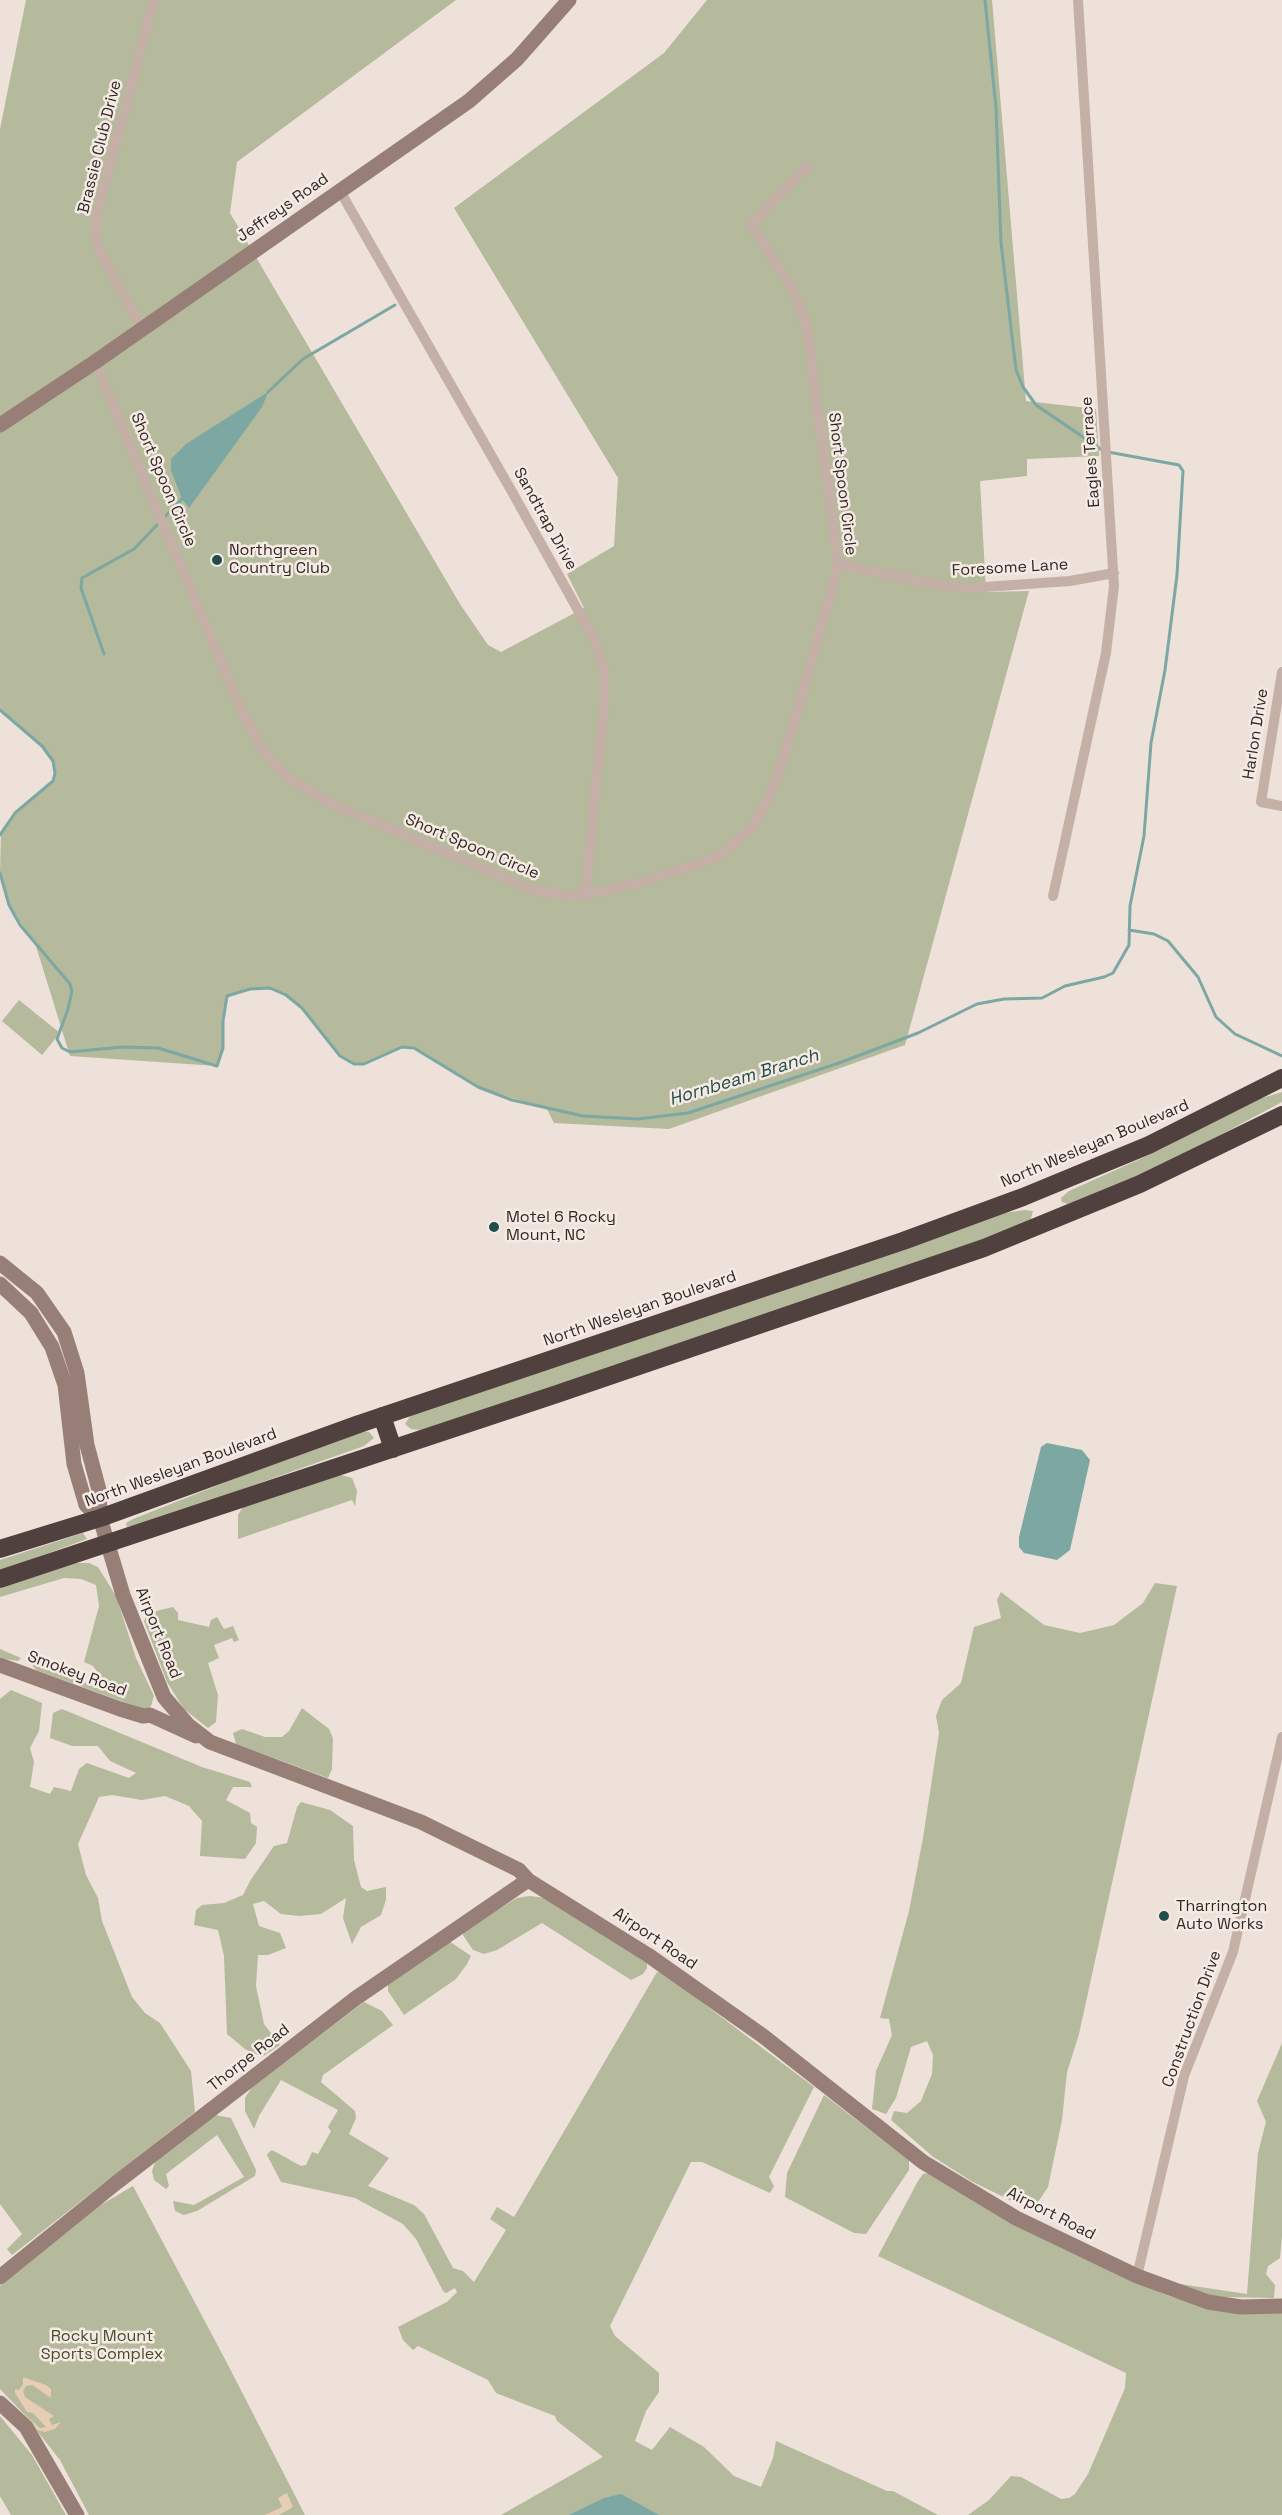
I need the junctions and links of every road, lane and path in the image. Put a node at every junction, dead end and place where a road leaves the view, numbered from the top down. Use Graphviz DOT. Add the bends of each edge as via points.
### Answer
graph roads {
  1 [pos="154,0"];
  2 [pos="569,0"];
  3 [pos="1078,0"];
  4 [pos="807,167"];
  5 [pos="340,191"];
  6 [pos="141,328"];
  7 [pos="95,362"];
  8 [pos="0,425"];
  9 [pos="838,564"];
  10 [pos="1114,573"];
  11 [pos="1282,672"];
  12 [pos="1282,806"];
  13 [pos="585,895"];
  14 [pos="1053,896"];
  15 [pos="1282,1078"];
  16 [pos="1282,1115"];
  17 [pos="1042,1189"];
  18 [pos="1054,1220"];
  19 [pos="0,1263"];
  20 [pos="0,1284"];
  21 [pos="382,1416"];
  22 [pos="393,1449"];
  23 [pos="100,1518"];
  24 [pos="107,1544"];
  25 [pos="0,1549"];
  26 [pos="0,1579"];
  27 [pos="0,1665"];
  28 [pos="1282,1737"];
  29 [pos="210,1742"];
  30 [pos="528,1880"];
  31 [pos="1137,2276"];
  32 [pos="0,2277"];
  33 [pos="1282,2306"];
  34 [pos="0,2403"];
  35 [pos="77,2515"];
  1 -- 6 [label="street, Brassie Club Drive" via="96,218 100,252"];
  2 -- 5 [label="street, Jeffreys Road" via="533,43 482,92"];
  3 -- 10 [label="street, Eagles Terrace"];
  4 -- 9 [label="street, Short Spoon Circle" via="751,224 789,280 807,328"];
  5 -- 6 [label="street, Jeffreys Road"];
  5 -- 13 [label="street, Sandtrap Drive" via="511,490 599,654 604,670 604,705"];
  6 -- 7 [label="street, Jeffreys Road"];
  7 -- 8 [label="street, Jeffreys Road"];
  7 -- 13 [label="street, Short Spoon Circle" via="243,714 272,762 297,785 325,801 514,884 551,894"];
  9 -- 10 [label="street, Foresome Lane" via="970,588 1070,581"];
  9 -- 13 [label="street, Short Spoon Circle" via="786,751 771,793 753,826 712,859 646,881"];
  10 -- 14 [label="street, Eagles Terrace" via="1106,653"];
  11 -- 12 [label="street, Harlon Drive" via="1261,802"];
  15 -- 17 [label="highway, North Wesleyan Boulevard" via="1149,1145"];
  16 -- 18 [label="highway" via="1140,1184"];
  17 -- 18 [label="highway"];
  17 -- 21 [label="highway, North Wesleyan Boulevard" via="903,1241"];
  18 -- 22 [label="highway" via="984,1248"];
  19 -- 23 [label="street" via="37,1293 64,1332 77,1373 87,1445 99,1490"];
  20 -- 23 [label="street" via="31,1313 52,1347 65,1385 74,1464 86,1505"];
  21 -- 22 [label="highway"];
  21 -- 23 [label="highway, North Wesleyan Boulevard"];
  22 -- 24 [label="highway"];
  23 -- 24 [label="street, Airport Road"];
  23 -- 25 [label="highway, North Wesleyan Boulevard"];
  24 -- 26 [label="highway"];
  24 -- 29 [label="street, Airport Road" via="164,1697 188,1725"];
  27 -- 29 [label="street, Smokey Road" via="143,1716 150,1715"];
  28 -- 31 [label="street, Construction Drive" via="1233,1952 1184,2076"];
  29 -- 30 [label="street, Airport Road" via="447,1834 519,1870"];
  30 -- 31 [label="street, Airport Road" via="648,1955 763,2036 923,2162 1016,2218"];
  30 -- 32 [label="street, Thorpe Road" via="356,1998"];
  31 -- 33 [label="street, Airport Road" via="1208,2302 1241,2307"];
  34 -- 35 [label="street" via="26,2427"];
}
